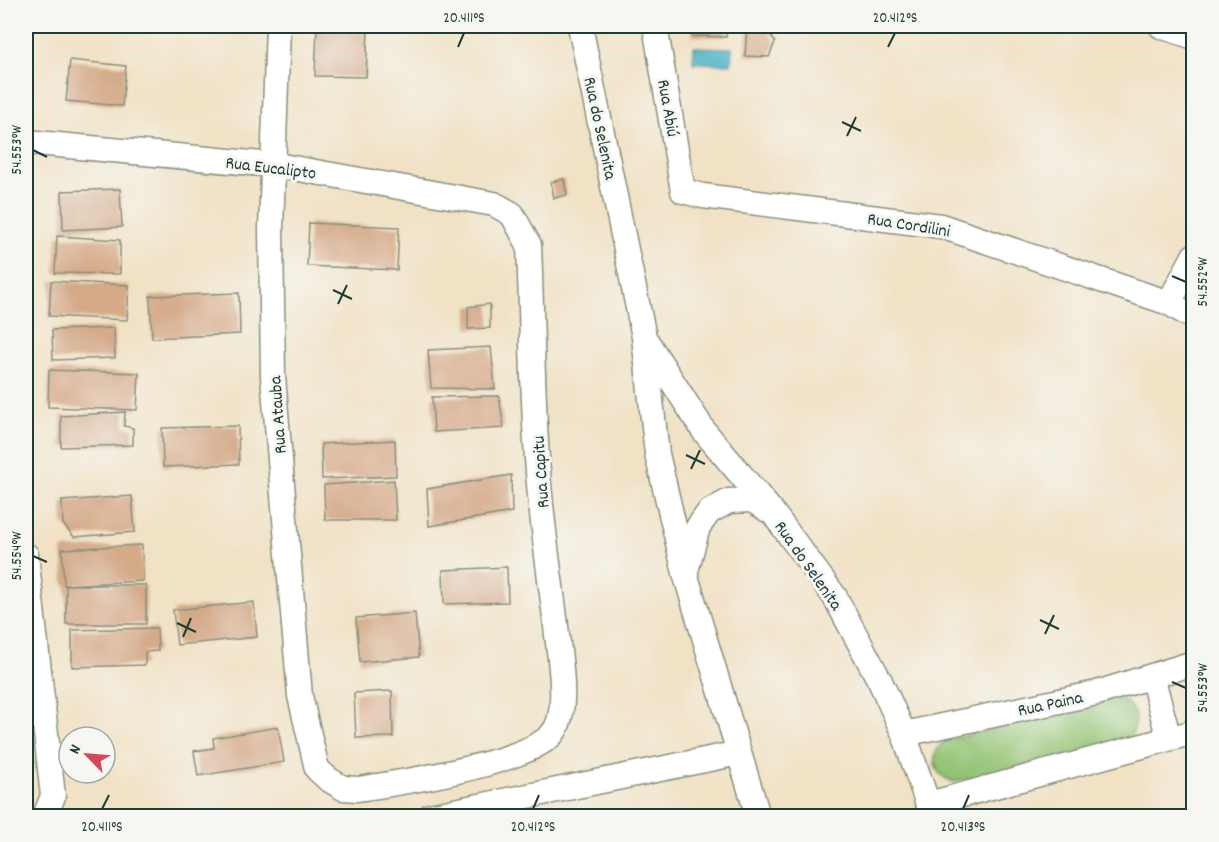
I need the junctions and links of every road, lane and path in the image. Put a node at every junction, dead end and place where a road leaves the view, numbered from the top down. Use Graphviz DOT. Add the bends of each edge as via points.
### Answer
graph roads {
  1 [pos="278,26"];
  2 [pos="580,26"];
  3 [pos="655,26"];
  4 [pos="1161,26"];
  5 [pos="1194,38"];
  6 [pos="26,142"];
  7 [pos="273,165"];
  8 [pos="683,191"];
  9 [pos="512,214"];
  10 [pos="1194,256"];
  11 [pos="1169,303"];
  12 [pos="1194,318"];
  13 [pos="644,337"];
  14 [pos="773,513"];
  15 [pos="26,555"];
  16 [pos="685,573"];
  17 [pos="1194,663"];
  18 [pos="1152,676"];
  19 [pos="555,732"];
  20 [pos="1194,732"];
  21 [pos="904,734"];
  22 [pos="1168,739"];
  23 [pos="739,753"];
  24 [pos="931,810"];
  25 [pos="45,816"];
  26 [pos="430,816"];
  27 [pos="758,816"];
  1 -- 7 [label="street, Rua Atauba"];
  2 -- 13 [label="street, Rua do Selenita"];
  3 -- 8 [label="street, Rua Abiú"];
  4 -- 5 [label="street"];
  6 -- 7 [label="street, Rua Eucalipto"];
  7 -- 9 [label="street, Rua Eucalipto" via="494,204"];
  7 -- 19 [label="street, Rua Atauba" via="273,377 300,696 317,769 343,788 384,785 525,752"];
  8 -- 11 [label="street, Rua Cordilini" via="941,226"];
  9 -- 19 [label="street, Rua Capitu" via="530,245 538,473 562,691"];
  10 -- 11 [label="street"];
  11 -- 12 [label="street, Rua Cordilini"];
  13 -- 14 [label="street, Rua do Selenita" via="704,431"];
  13 -- 16 [label="street, Rua do Selenita" via="657,454"];
  14 -- 16 [label="street" via="752,500 729,501 709,512 698,527"];
  14 -- 21 [label="street, Rua do Selenita" via="835,597"];
  15 -- 25 [label="street" via="53,796"];
  16 -- 23 [label="street, Rua do Selenita"];
  17 -- 18 [label="street, Rua Paina"];
  18 -- 21 [label="street, Rua Paina" via="1097,693"];
  18 -- 22 [label="street"];
  20 -- 22 [label="street"];
  21 -- 24 [label="street, Rua do Selenita"];
  22 -- 24 [label="street"];
  23 -- 26 [label="street"];
  23 -- 27 [label="street, Rua do Selenita"];
}
